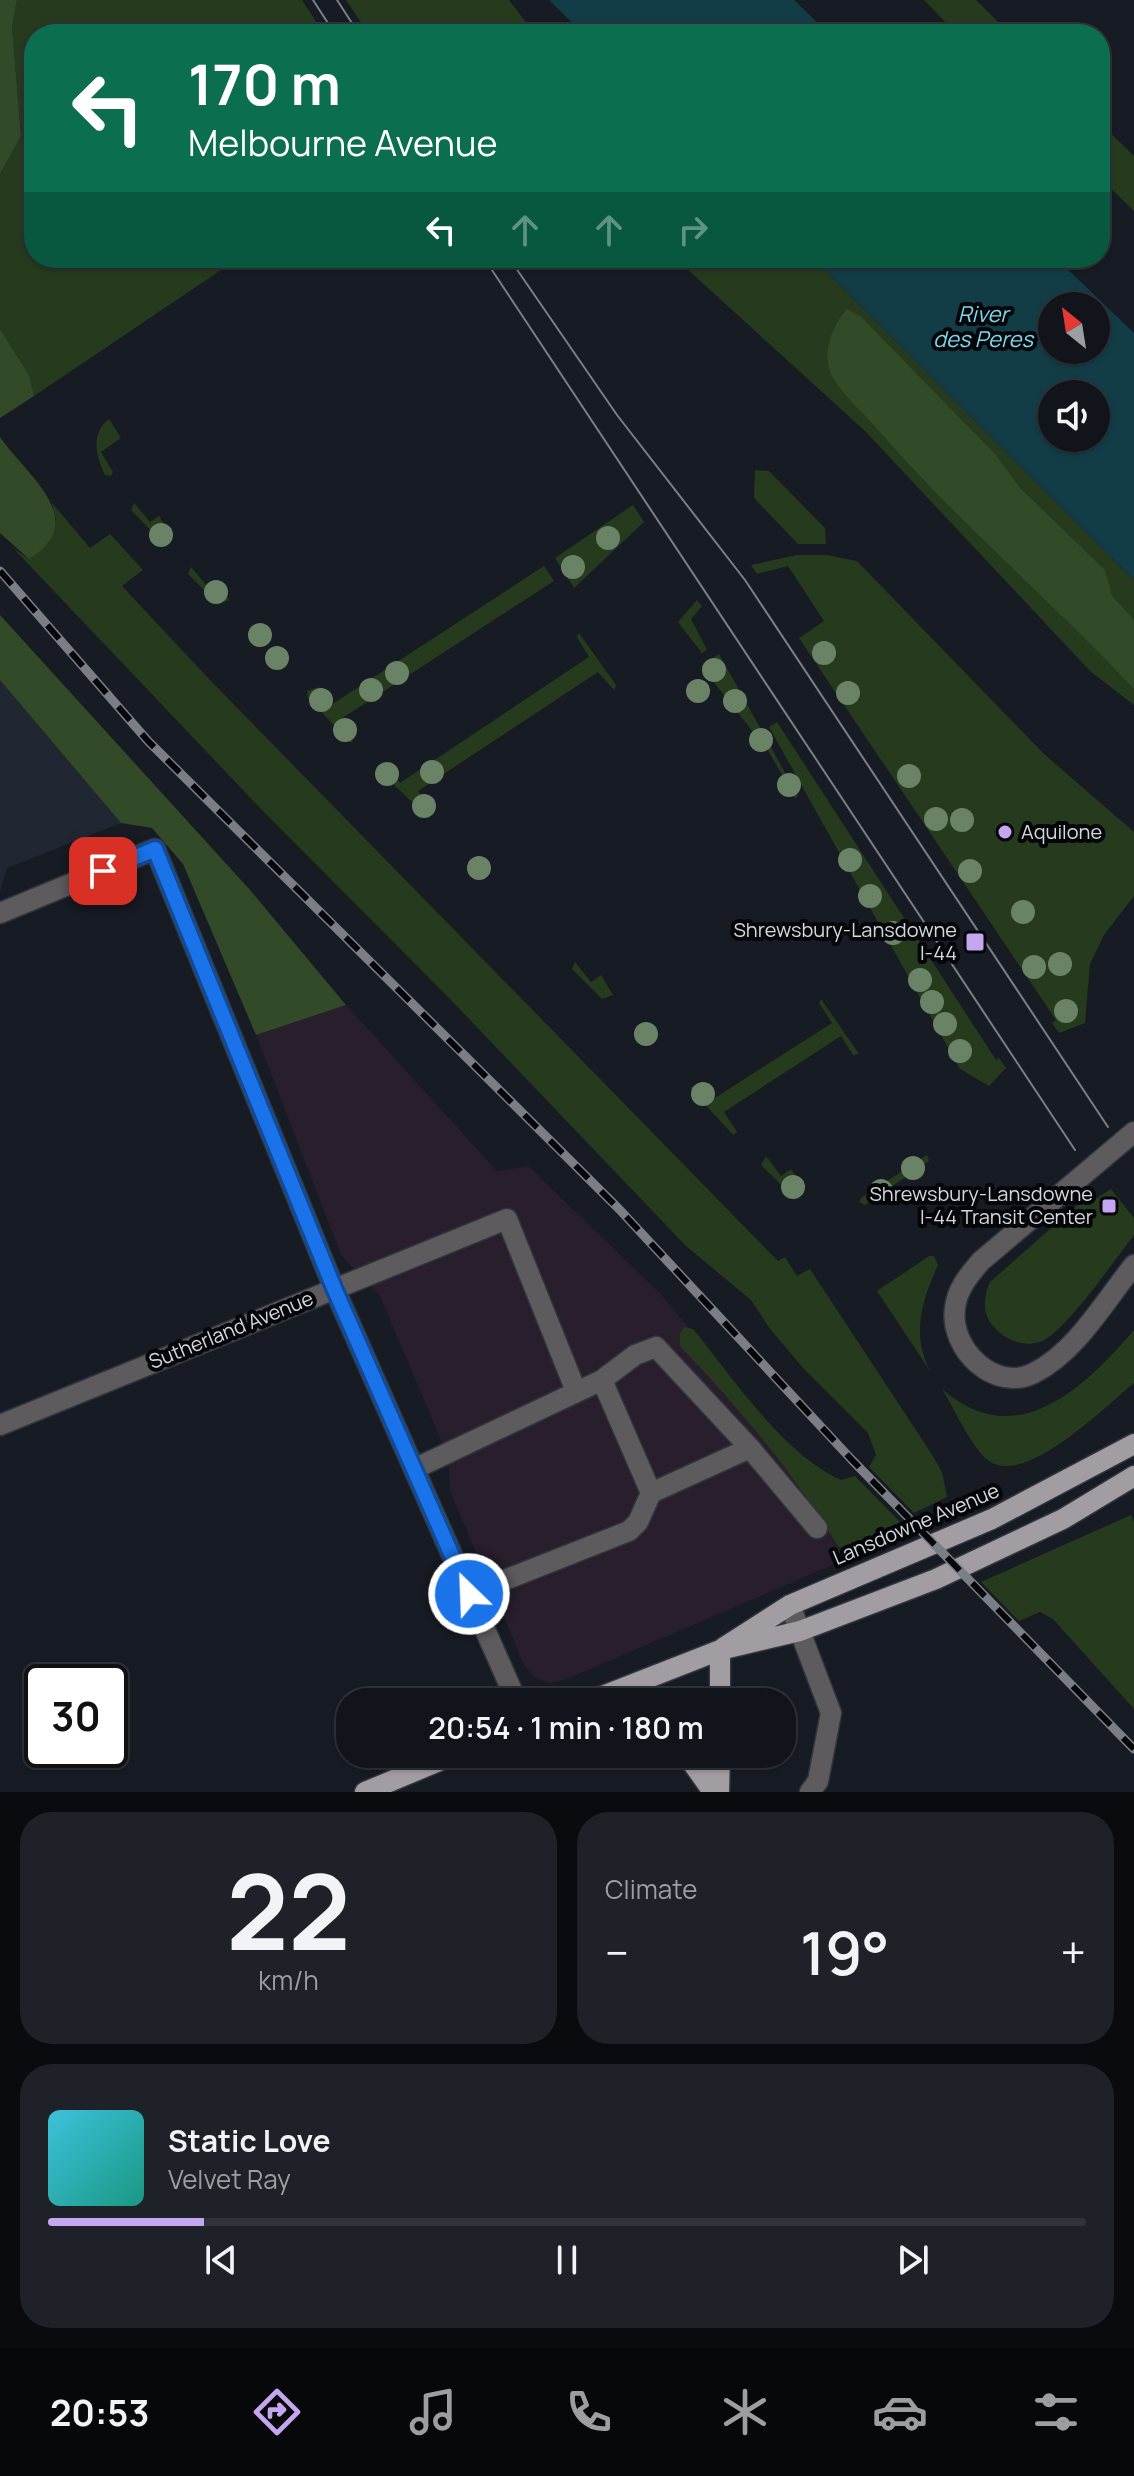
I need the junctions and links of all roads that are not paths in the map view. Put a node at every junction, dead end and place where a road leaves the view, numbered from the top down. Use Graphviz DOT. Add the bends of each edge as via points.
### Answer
graph roads {
  1 [pos="0,913"];
  2 [pos="1134,1132"];
  3 [pos="1134,1265"];
  4 [pos="334,1288"];
  5 [pos="602,1380"];
  6 [pos="576,1391"];
  7 [pos="0,1425"];
  8 [pos="1134,1444"];
  9 [pos="750,1448"];
  10 [pos="414,1469"];
  11 [pos="1134,1476"];
  12 [pos="651,1493"];
  13 [pos="817,1528"];
  14 [pos="469,1594"];
  15 [pos="790,1605"];
  16 [pos="800,1631"];
  17 [pos="720,1650"];
  18 [pos="511,1688"];
  19 [pos="623,1688"];
  20 [pos="720,1688"];
  21 [pos="422,1768"];
  22 [pos="697,1768"];
  23 [pos="719,1768"];
  24 [pos="365,1792"];
  25 [pos="716,1792"];
  26 [pos="810,1792"];
  1 -- 4 [label="street" via="155,849"];
  2 -- 3 [label="street" via="968,1276 954,1310 959,1337 968,1353 996,1376 1014,1379 1034,1373 1073,1341"];
  4 -- 6 [label="street, Sutherland Avenue" via="507,1219"];
  4 -- 7 [label="street, Sutherland Avenue"];
  4 -- 10 [label="street"];
  5 -- 6 [label="street"];
  5 -- 9 [label="street" via="635,1355 656,1347"];
  5 -- 12 [label="street"];
  6 -- 10 [label="street"];
  8 -- 15 [label="main road, Lansdowne Avenue" via="980,1525"];
  9 -- 12 [label="street"];
  9 -- 13 [label="street"];
  10 -- 14 [label="street"];
  11 -- 16 [label="main road, Lansdowne Avenue" via="1063,1519 978,1560"];
  12 -- 14 [label="street" via="629,1531"];
  14 -- 18 [label="street"];
  15 -- 16 [label="street"];
  15 -- 17 [label="main road, Lansdowne Avenue"];
  16 -- 17 [label="main road, Lansdowne Avenue"];
  16 -- 26 [label="street" via="831,1713 818,1781"];
  17 -- 19 [label="main road, Lansdowne Avenue"];
  17 -- 20 [label="main road"];
  21 -- 24 [label="main road"];
  22 -- 25 [label="main road"];
  23 -- 25 [label="main road"];
}
